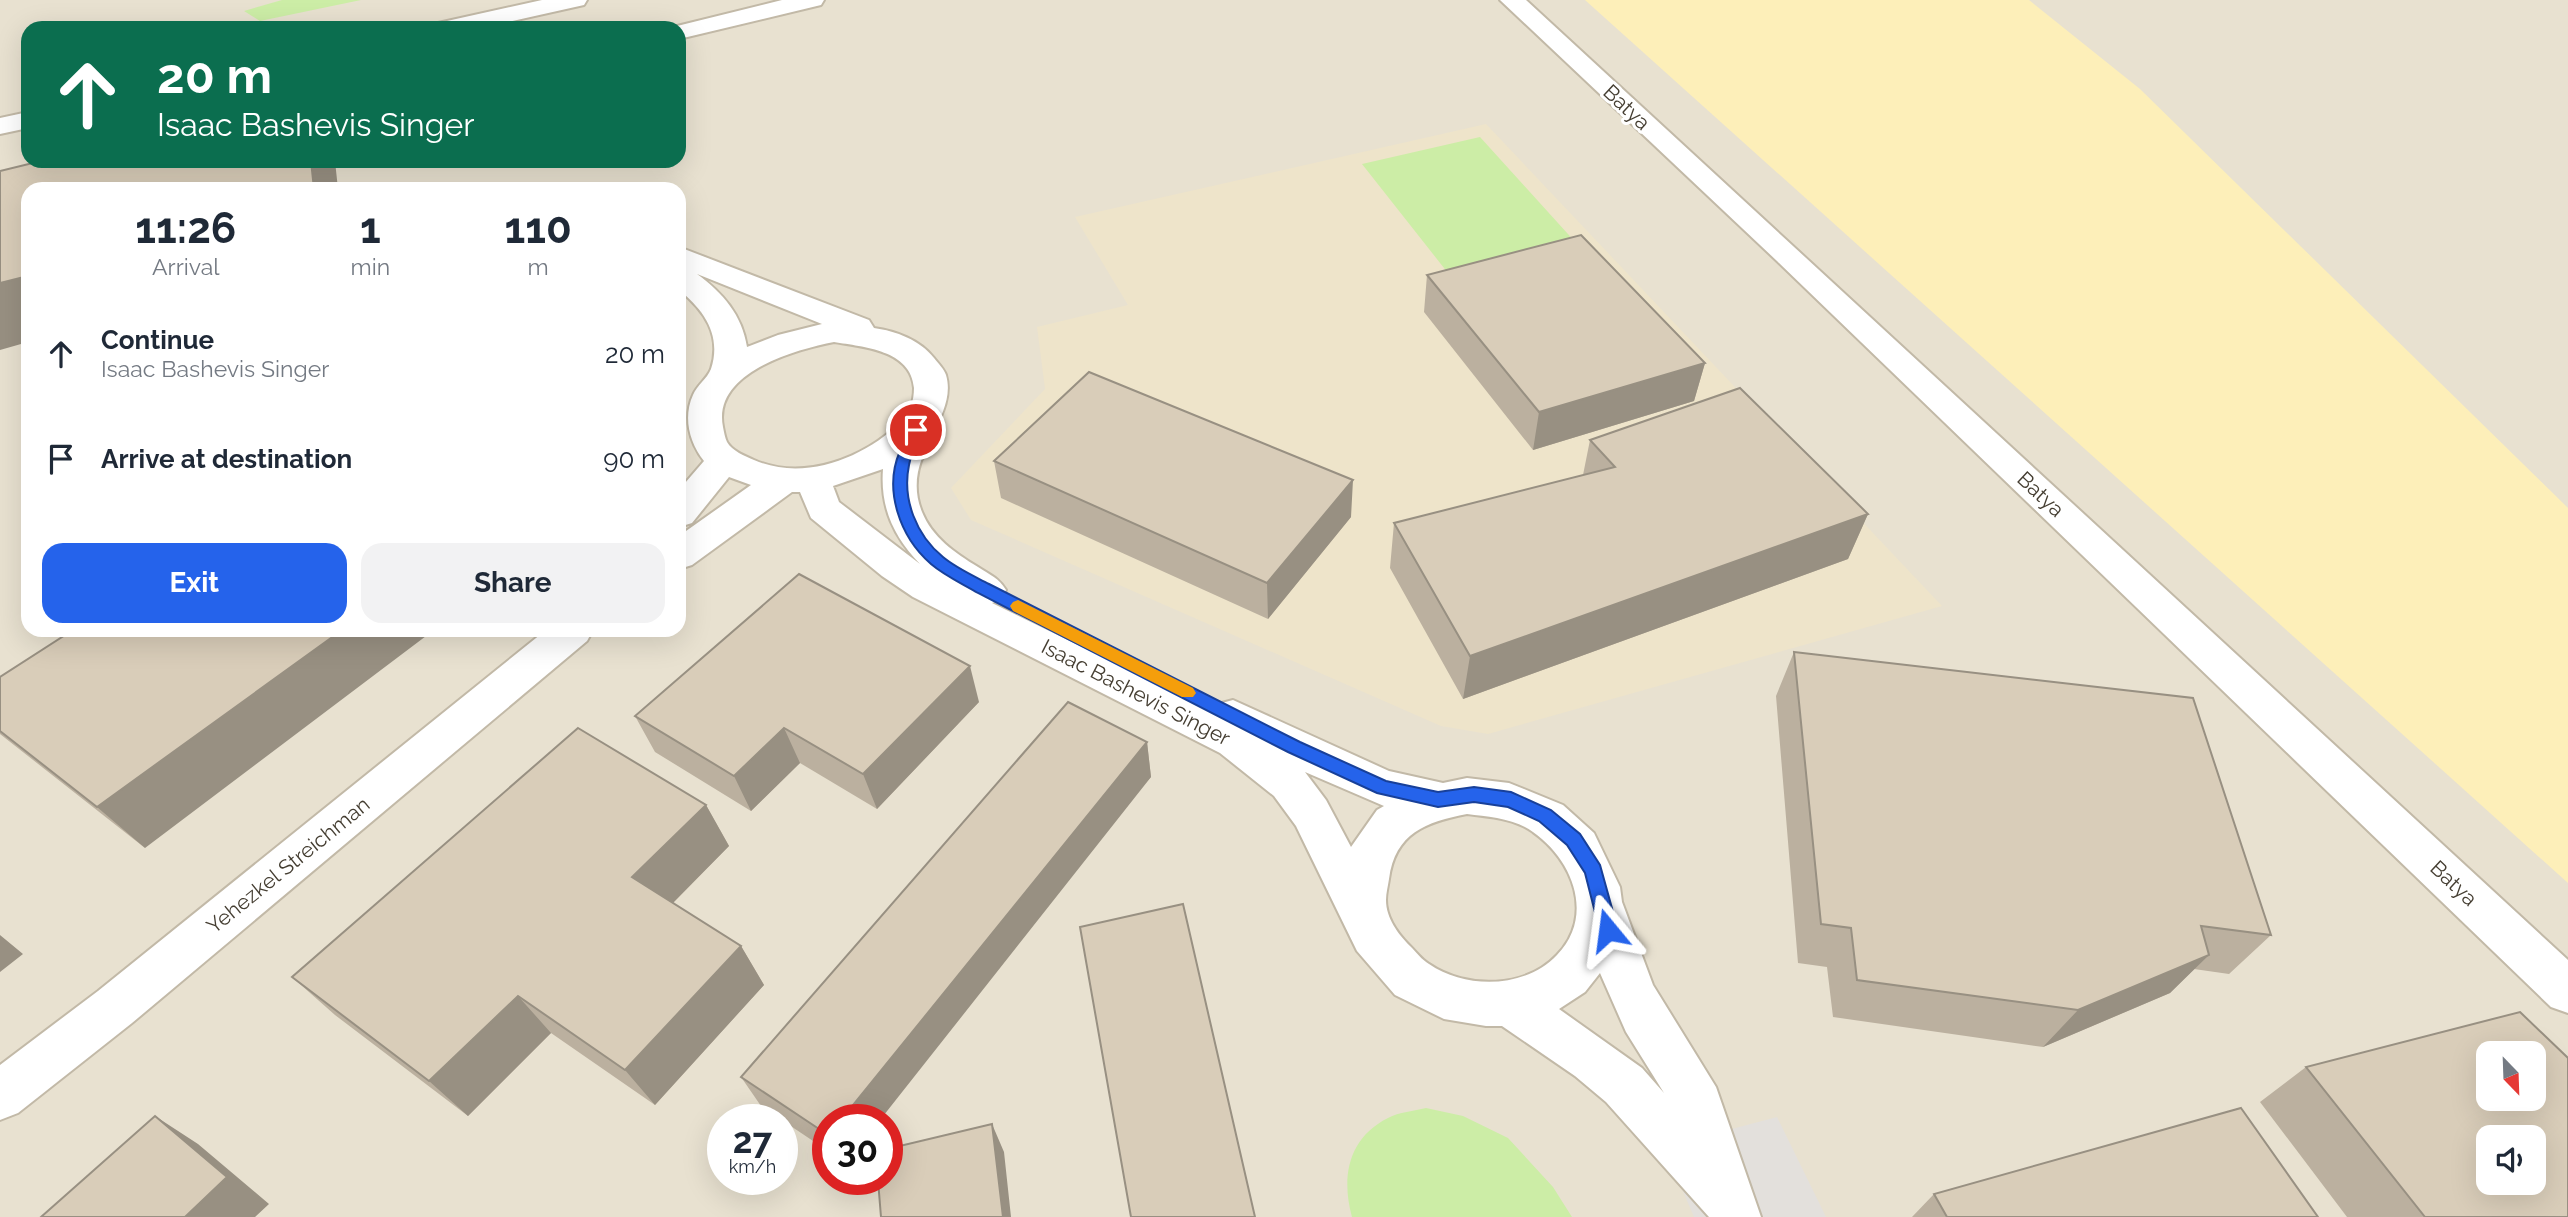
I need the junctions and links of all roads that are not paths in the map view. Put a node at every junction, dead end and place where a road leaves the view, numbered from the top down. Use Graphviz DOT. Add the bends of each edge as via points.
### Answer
graph roads {
  1 [pos="575,0"];
  2 [pos="812,0"];
  3 [pos="1512,0"];
  4 [pos="479,21"];
  5 [pos="686,30"];
  6 [pos="21,122"];
  7 [pos="0,126"];
  8 [pos="686,259"];
  9 [pos="686,280"];
  10 [pos="889,340"];
  11 [pos="726,376"];
  12 [pos="916,430"];
  13 [pos="724,460"];
  14 [pos="798,479"];
  15 [pos="686,506"];
  16 [pos="686,551"];
  17 [pos="564,637"];
  18 [pos="1438,799"];
  19 [pos="1600,904"];
  20 [pos="1373,936"];
  21 [pos="2568,991"];
  22 [pos="1511,1004"];
  23 [pos="0,1096"];
  24 [pos="1731,1209"];
  1 -- 4 [label="street"];
  2 -- 5 [label="street"];
  3 -- 21 [label="street, Batya"];
  6 -- 7 [label="street"];
  8 -- 10 [label="street"];
  9 -- 11 [label="street" via="713,300 722,317 731,344"];
  10 -- 11 [label="street" via="834,332 803,337 765,350"];
  10 -- 12 [label="street" via="911,351 926,367 932,387 929,408"];
  11 -- 13 [label="street" via="712,393 704,429"];
  12 -- 14 [label="street" via="902,444 862,467"];
  12 -- 18 [label="street, Isaac Bashevis Singer" via="902,464 900,497 909,523 938,562 1318,759 1383,788"];
  13 -- 14 [label="street" via="760,476"];
  13 -- 15 [label="street"];
  14 -- 16 [label="street"];
  14 -- 20 [label="street, Isaac Bashevis Singer" via="824,509 926,587 1235,741 1267,763 1309,812"];
  17 -- 23 [label="street, Yehezkel Streichman"];
  18 -- 19 [label="street" via="1474,794 1511,800 1545,816 1573,840 1593,871"];
  18 -- 20 [label="street" via="1405,813 1375,847 1366,867 1363,901"];
  19 -- 22 [label="street" via="1595,939 1578,970 1549,992"];
  19 -- 24 [label="street" via="1630,990 1697,1102"];
  20 -- 22 [label="street" via="1395,966 1430,990 1469,1004"];
  22 -- 24 [label="street" via="1624,1085"];
}
